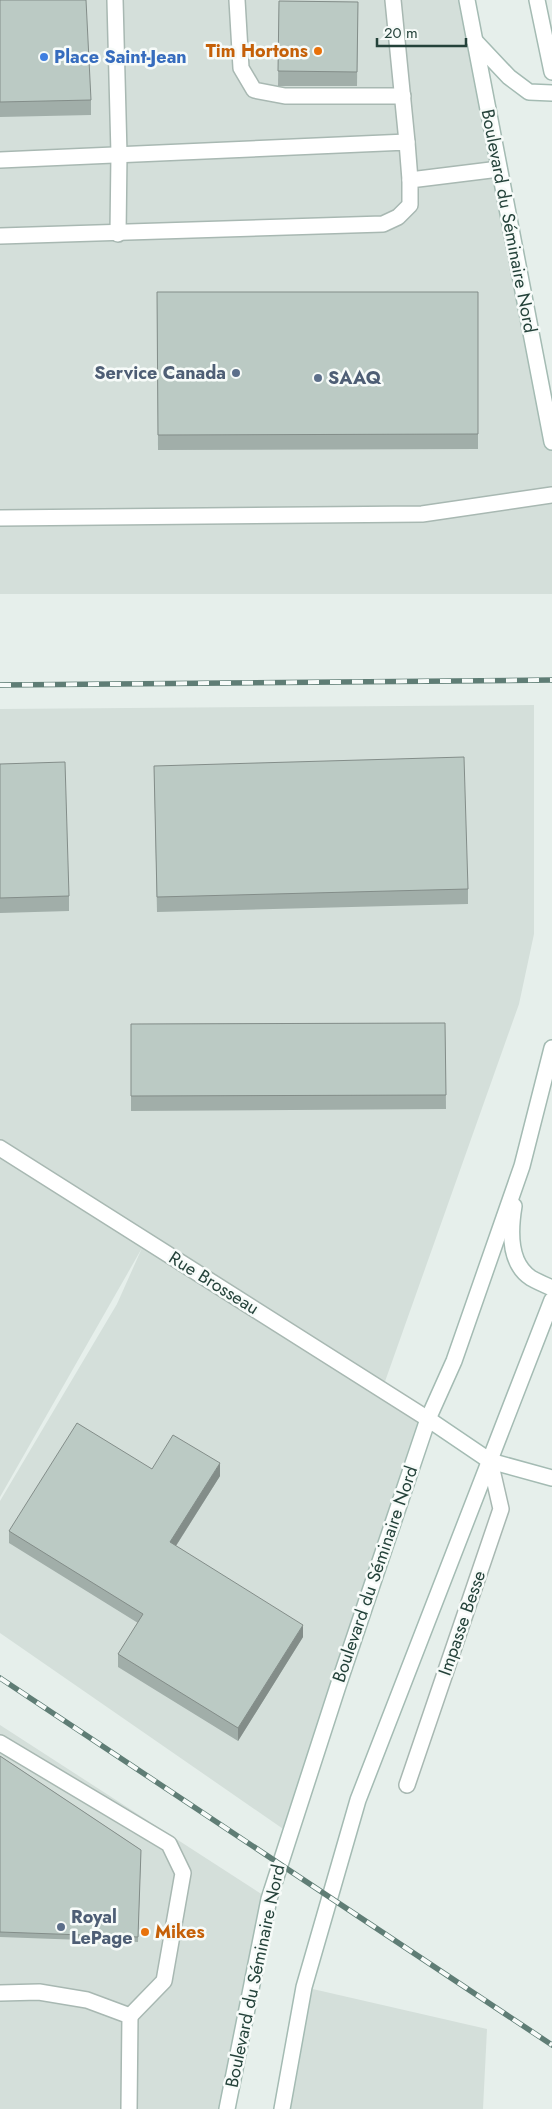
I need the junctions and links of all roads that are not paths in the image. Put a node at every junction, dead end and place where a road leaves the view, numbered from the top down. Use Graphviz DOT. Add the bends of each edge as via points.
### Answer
graph roads {
  1 [pos="115,0"];
  2 [pos="237,0"];
  3 [pos="393,0"];
  4 [pos="467,0"];
  5 [pos="537,0"];
  6 [pos="474,40"];
  7 [pos="552,72"];
  8 [pos="552,93"];
  9 [pos="404,96"];
  10 [pos="407,142"];
  11 [pos="119,154"];
  12 [pos="0,160"];
  13 [pos="499,169"];
  14 [pos="410,180"];
  15 [pos="118,234"];
  16 [pos="0,236"];
  17 [pos="552,442"];
  18 [pos="552,495"];
  19 [pos="0,518"];
  20 [pos="552,1048"];
  21 [pos="0,1148"];
  22 [pos="522,1166"];
  23 [pos="552,1288"];
  24 [pos="552,1300"];
  25 [pos="428,1419"];
  26 [pos="490,1461"];
  27 [pos="552,1478"];
  28 [pos="0,1743"];
  29 [pos="407,1785"];
  30 [pos="0,1993"];
  31 [pos="130,2016"];
  32 [pos="129,2109"];
  33 [pos="227,2109"];
  34 [pos="282,2109"];
  1 -- 11 [label="main road"];
  2 -- 9 [label="main road" via="240,68 254,90 284,96"];
  3 -- 9 [label="main road"];
  4 -- 6 [label="main road, Boulevard du Séminaire Nord"];
  5 -- 7 [label="main road"];
  6 -- 8 [label="main road" via="509,77 530,92"];
  6 -- 13 [label="main road, Boulevard du Séminaire Nord"];
  9 -- 10 [label="main road"];
  10 -- 11 [label="main road"];
  10 -- 14 [label="main road"];
  11 -- 12 [label="main road"];
  11 -- 15 [label="main road"];
  13 -- 14 [label="main road"];
  13 -- 17 [label="main road, Boulevard du Séminaire Nord"];
  14 -- 15 [label="main road" via="410,206 383,224"];
  15 -- 16 [label="main road"];
  18 -- 19 [label="main road" via="422,514"];
  20 -- 22 [label="main road, Boulevard du Séminaire Nord"];
  21 -- 25 [label="main road, Rue Brosseau"];
  22 -- 23 [label="main road" via="512,1219 513,1256 529,1277"];
  22 -- 25 [label="main road, Boulevard du Séminaire Nord" via="454,1360"];
  24 -- 26 [label="main road"];
  25 -- 26 [label="main road, Rue Brosseau"];
  25 -- 33 [label="main road, Boulevard du Séminaire Nord" via="269,1899"];
  26 -- 27 [label="main road, Rue Brosseau"];
  26 -- 29 [label="main road, Impasse Besse" via="501,1509"];
  26 -- 34 [label="main road" via="358,1800 304,1988"];
  28 -- 31 [label="main road" via="169,1844 183,1873 164,1981"];
  30 -- 31 [label="main road" via="39,1992 87,2000"];
  31 -- 32 [label="main road"];
}
